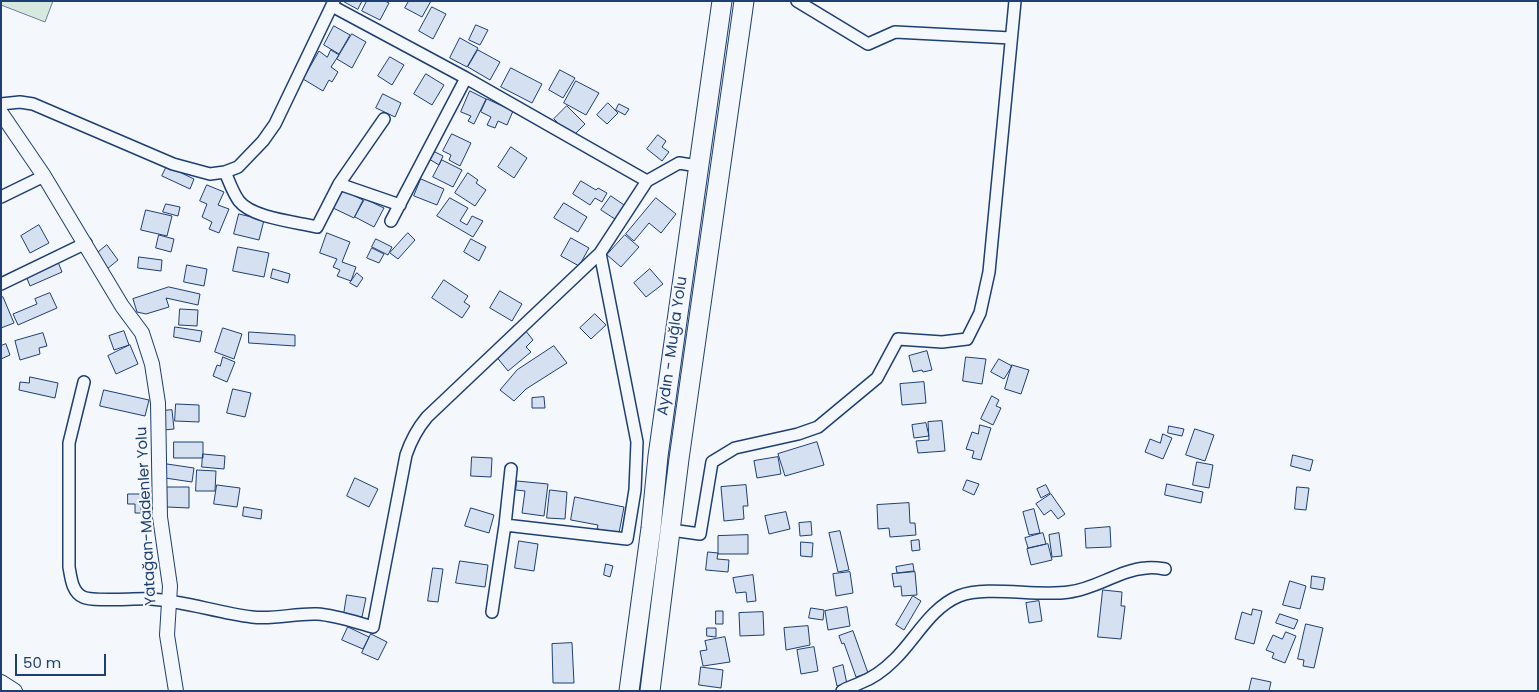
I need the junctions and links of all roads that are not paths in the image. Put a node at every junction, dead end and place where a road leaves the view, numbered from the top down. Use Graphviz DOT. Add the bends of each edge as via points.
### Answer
graph roads {
  1 [pos="722,1"];
  2 [pos="744,1"];
  3 [pos="797,1"];
  4 [pos="1015,1"];
  5 [pos="333,3"];
  6 [pos="1011,38"];
  7 [pos="466,78"];
  8 [pos="1,104"];
  9 [pos="1,113"];
  10 [pos="384,120"];
  11 [pos="698,166"];
  12 [pos="225,172"];
  13 [pos="44,176"];
  14 [pos="647,181"];
  15 [pos="339,184"];
  16 [pos="1,197"];
  17 [pos="400,205"];
  18 [pos="391,221"];
  19 [pos="86,243"];
  20 [pos="600,253"];
  21 [pos="1,284"];
  22 [pos="84,382"];
  23 [pos="511,469"];
  24 [pos="505,525"];
  25 [pos="670,530"];
  26 [pos="1165,569"];
  27 [pos="169,601"];
  28 [pos="492,612"];
  29 [pos="1,682"];
  30 [pos="14,691"];
  31 [pos="176,691"];
  32 [pos="628,691"];
  33 [pos="650,691"];
  34 [pos="842,691"];
  1 -- 11 [label="highway, Aydın - Muğla Yolu"];
  2 -- 25 [label="highway, Aydın - Muğla Yolu"];
  3 -- 6 [label="street" via="868,44 895,32"];
  4 -- 6 [label="street"];
  5 -- 7 [label="street"];
  5 -- 12 [label="street" via="275,124 243,163"];
  6 -- 25 [label="street" via="989,272 980,313 967,339 942,342 898,339 877,378 818,427 735,448 712,462 700,534"];
  7 -- 14 [label="street"];
  7 -- 17 [label="street"];
  8 -- 12 [label="street" via="33,104 173,164 210,174"];
  9 -- 13 [label="street, Yatağan-Madenler Yolu"];
  10 -- 15 [label="street"];
  11 -- 14 [label="street" via="678,163"];
  11 -- 32 [label="highway, Aydın - Muğla Yolu"];
  12 -- 15 [label="street" via="239,201 246,207 257,213 317,226"];
  13 -- 16 [label="street"];
  13 -- 19 [label="street, Yatağan-Madenler Yolu"];
  14 -- 20 [label="street"];
  15 -- 17 [label="street"];
  17 -- 18 [label="street"];
  19 -- 21 [label="street"];
  19 -- 27 [label="street, Yatağan-Madenler Yolu" via="122,306 142,333 152,364 158,404 160,517 170,586"];
  20 -- 24 [label="street" via="637,442 635,490 627,539"];
  20 -- 27 [label="street" via="417,429 406,455 373,626 317,614 252,618"];
  22 -- 27 [label="street" via="69,443 69,567 72,583 78,594 86,598"];
  23 -- 24 [label="street"];
  24 -- 28 [label="street"];
  25 -- 33 [label="highway, Aydın - Muğla Yolu"];
  26 -- 34 [label="street" via="1130,571 1090,588 1071,592 975,592 959,596 932,616 878,674"];
  27 -- 31 [label="street, Yatağan-Madenler Yolu" via="167,635"];
  29 -- 30 [label="street"];
}
